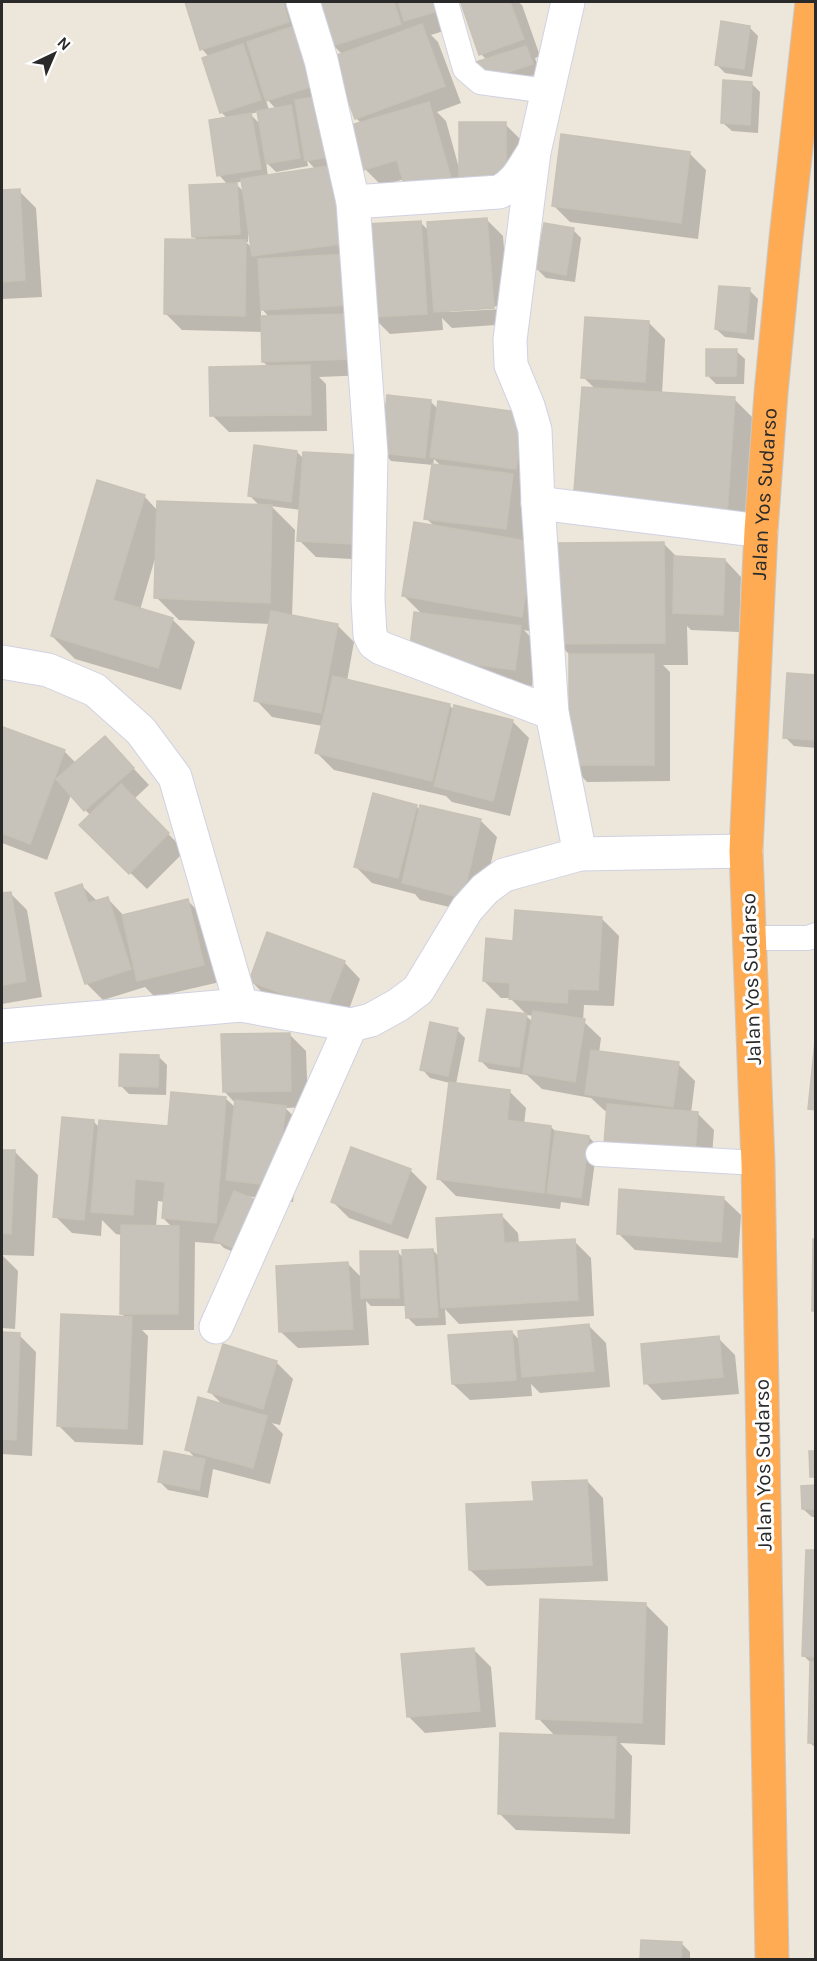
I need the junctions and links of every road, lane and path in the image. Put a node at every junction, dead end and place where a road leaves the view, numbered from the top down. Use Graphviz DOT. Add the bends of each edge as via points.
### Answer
graph roads {
  1 [pos="303,2"];
  2 [pos="446,2"];
  3 [pos="568,2"];
  4 [pos="812,2"];
  5 [pos="547,91"];
  6 [pos="534,152"];
  7 [pos="353,202"];
  8 [pos="538,503"];
  9 [pos="762,531"];
  10 [pos="2,662"];
  11 [pos="552,712"];
  12 [pos="746,851"];
  13 [pos="580,854"];
  14 [pos="816,935"];
  15 [pos="750,938"];
  16 [pos="241,1005"];
  17 [pos="351,1025"];
  18 [pos="2,1026"];
  19 [pos="598,1154"];
  20 [pos="758,1163"];
  21 [pos="216,1327"];
  22 [pos="772,1959"];
  1 -- 7 [label="street" via="321,60"];
  2 -- 5 [label="lane" via="465,69 472,77 480,82"];
  3 -- 5 [label="street"];
  4 -- 9 [label="highway, Jalan Yos Sudarso" via="786,238"];
  5 -- 6 [label="street"];
  6 -- 7 [label="street" via="516,180 500,192"];
  6 -- 8 [label="street" via="510,340 511,365 535,430"];
  7 -- 11 [label="street" via="371,453 370,635 381,648"];
  8 -- 9 [label="street"];
  8 -- 11 [label="street"];
  9 -- 12 [label="highway, Jalan Yos Sudarso"];
  10 -- 16 [label="street" via="48,670 95,690 141,731 174,777"];
  11 -- 13 [label="street"];
  12 -- 13 [label="street"];
  12 -- 15 [label="highway, Jalan Yos Sudarso"];
  13 -- 17 [label="street" via="504,876 485,889 467,909 418,990 371,1020"];
  14 -- 15 [label="lane"];
  15 -- 20 [label="highway, Jalan Yos Sudarso"];
  16 -- 17 [label="street"];
  16 -- 18 [label="street"];
  17 -- 21 [label="street"];
  19 -- 20 [label="lane"];
  20 -- 22 [label="highway, Jalan Yos Sudarso"];
}
